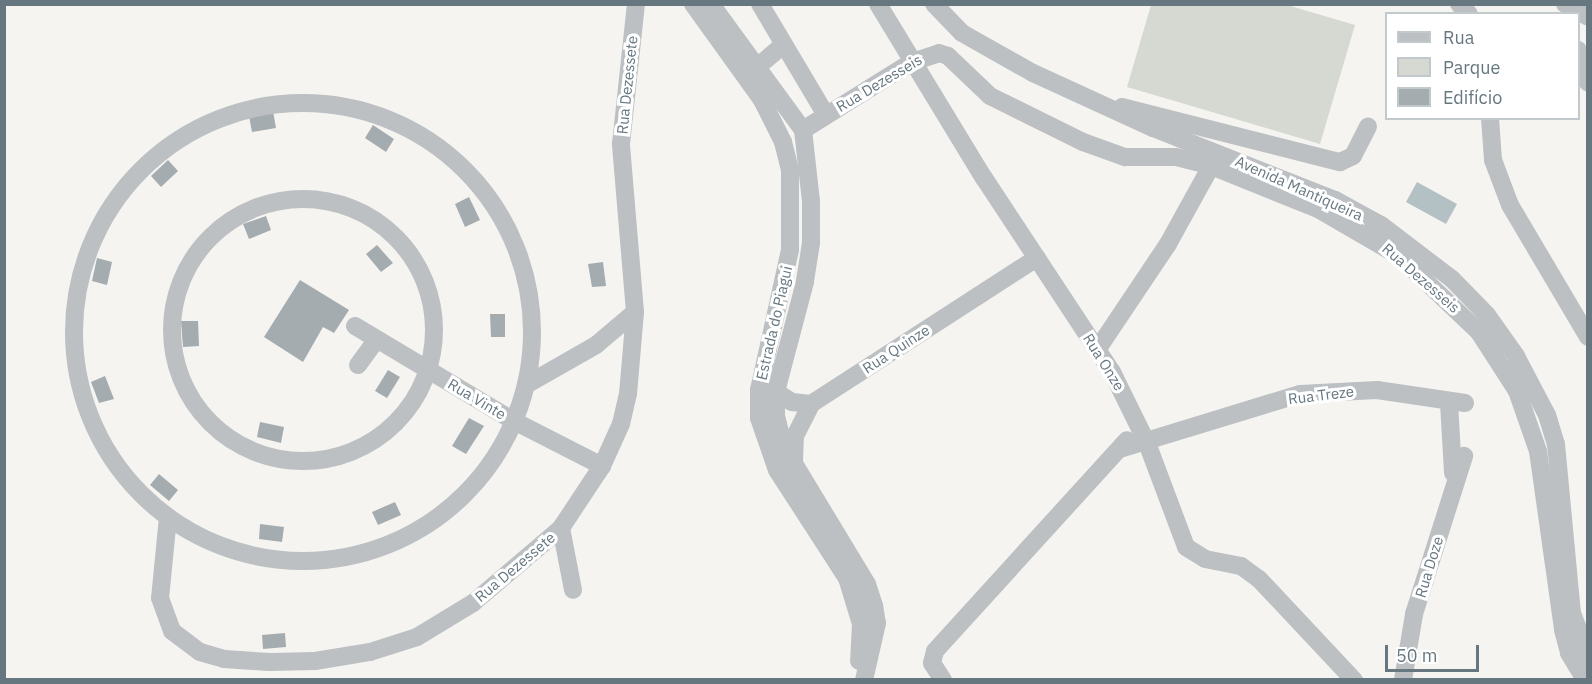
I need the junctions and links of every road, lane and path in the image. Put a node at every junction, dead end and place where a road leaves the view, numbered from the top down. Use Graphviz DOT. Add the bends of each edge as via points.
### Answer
graph roads {
  1 [pos="636,4"];
  2 [pos="693,4"];
  3 [pos="711,4"];
  4 [pos="760,4"];
  5 [pos="878,4"];
  6 [pos="934,4"];
  7 [pos="1563,4"];
  8 [pos="1578,12"];
  9 [pos="784,44"];
  10 [pos="1580,57"];
  11 [pos="912,62"];
  12 [pos="757,67"];
  13 [pos="1587,82"];
  14 [pos="1103,106"];
  15 [pos="826,115"];
  16 [pos="1490,120"];
  17 [pos="1368,127"];
  18 [pos="803,130"];
  19 [pos="1211,166"];
  20 [pos="1037,258"];
  21 [pos="635,312"];
  22 [pos="355,326"];
  23 [pos="1587,337"];
  24 [pos="376,340"];
  25 [pos="1097,350"];
  26 [pos="358,365"];
  27 [pos="429,370"];
  28 [pos="526,385"];
  29 [pos="776,392"];
  30 [pos="812,404"];
  31 [pos="514,421"];
  32 [pos="1138,424"];
  33 [pos="1147,443"];
  34 [pos="1120,449"];
  35 [pos="1464,456"];
  36 [pos="602,466"];
  37 [pos="795,467"];
  38 [pos="1453,487"];
  39 [pos="168,517"];
  40 [pos="561,528"];
  41 [pos="573,590"];
  42 [pos="1587,655"];
  43 [pos="853,680"];
  44 [pos="864,680"];
  45 [pos="943,680"];
  46 [pos="1354,680"];
  47 [pos="1402,680"];
  48 [pos="1585,680"];
  1 -- 21 [label="street, Rua Dezessete" via="621,144"];
  2 -- 43 [label="street, Estrada do Piagui" via="774,119 790,170 790,250 759,390 759,418 777,470 847,578 856,601 861,652"];
  3 -- 12 [label="street"];
  4 -- 9 [label="street"];
  5 -- 11 [label="street, Rua Onze"];
  6 -- 14 [label="street, Avenida Mantiqueira" via="962,33"];
  7 -- 8 [label="street"];
  9 -- 12 [label="street"];
  9 -- 15 [label="street"];
  10 -- 13 [label="street"];
  11 -- 15 [label="street, Rua Dezesseis"];
  11 -- 19 [label="street, Rua Dezesseis" via="930,53 948,56 990,96 1107,152 1134,157 1176,157"];
  11 -- 20 [label="street, Rua Onze"];
  12 -- 18 [label="street"];
  14 -- 17 [label="street" via="1154,112 1340,162 1353,156"];
  14 -- 42 [label="street, Avenida Mantiqueira" via="1293,182 1381,225 1452,279 1487,315 1534,386 1556,444 1572,613"];
  15 -- 18 [label="street, Rua Dezesseis"];
  16 -- 23 [label="street" via="1493,160 1509,205"];
  18 -- 29 [label="street" via="811,243 806,282"];
  19 -- 25 [label="street" via="1168,244"];
  19 -- 48 [label="street, Rua Dezesseis" via="1318,209 1378,240 1456,308 1501,361 1525,411 1538,451 1563,630 1569,653"];
  20 -- 25 [label="street, Rua Onze"];
  20 -- 30 [label="street, Rua Quinze"];
  21 -- 28 [label="street" via="596,345"];
  21 -- 36 [label="street, Rua Dezessete" via="628,394 621,424"];
  22 -- 24 [label="street, Rua Vinte"];
  24 -- 26 [label="street"];
  24 -- 27 [label="street, Rua Vinte"];
  25 -- 32 [label="street, Rua Onze"];
  27 -- 27 [label="street" via="393,427 365,447 321,460 298,462 265,456 207,419 188,391 176,359 172,325 178,291 192,260 242,213 309,199 342,205 374,219 400,241 420,269 431,302 435,336"];
  27 -- 31 [label="street, Rua Vinte"];
  28 -- 31 [label="street"];
  28 -- 39 [label="street" via="531,338 524,272 506,228 468,174 408,128 336,105 279,104 224,117 189,133 158,154 131,180 108,211 91,245 80,281 75,318 78,366 97,430 116,463"];
  29 -- 30 [label="street" via="792,402"];
  29 -- 37 [label="street" via="779,431"];
  30 -- 37 [label="street, Rua Quinze" via="795,436"];
  31 -- 36 [label="street, Rua Vinte"];
  31 -- 39 [label="street" via="495,458 470,490 439,518 365,553 324,561 252,555 204,538"];
  32 -- 33 [label="street, Rua Onze"];
  32 -- 34 [label="street"];
  33 -- 34 [label="street, Rua Treze"];
  33 -- 38 [label="street, Rua Treze" via="1300,394 1409,392 1457,403"];
  33 -- 46 [label="street, Rua Onze" via="1186,547 1205,560 1241,566 1259,579"];
  34 -- 45 [label="street" via="935,651 932,663"];
  35 -- 38 [label="street, Rua Doze"];
  36 -- 40 [label="street, Rua Dezessete"];
  37 -- 44 [label="street" via="867,584 874,605 877,623"];
  38 -- 47 [label="street, Rua Doze" via="1414,614"];
  39 -- 40 [label="street, Rua Dezessete" via="160,598 172,631 200,652 224,659 269,662 315,661 370,652 417,637 472,603"];
  40 -- 41 [label="street"];
}
